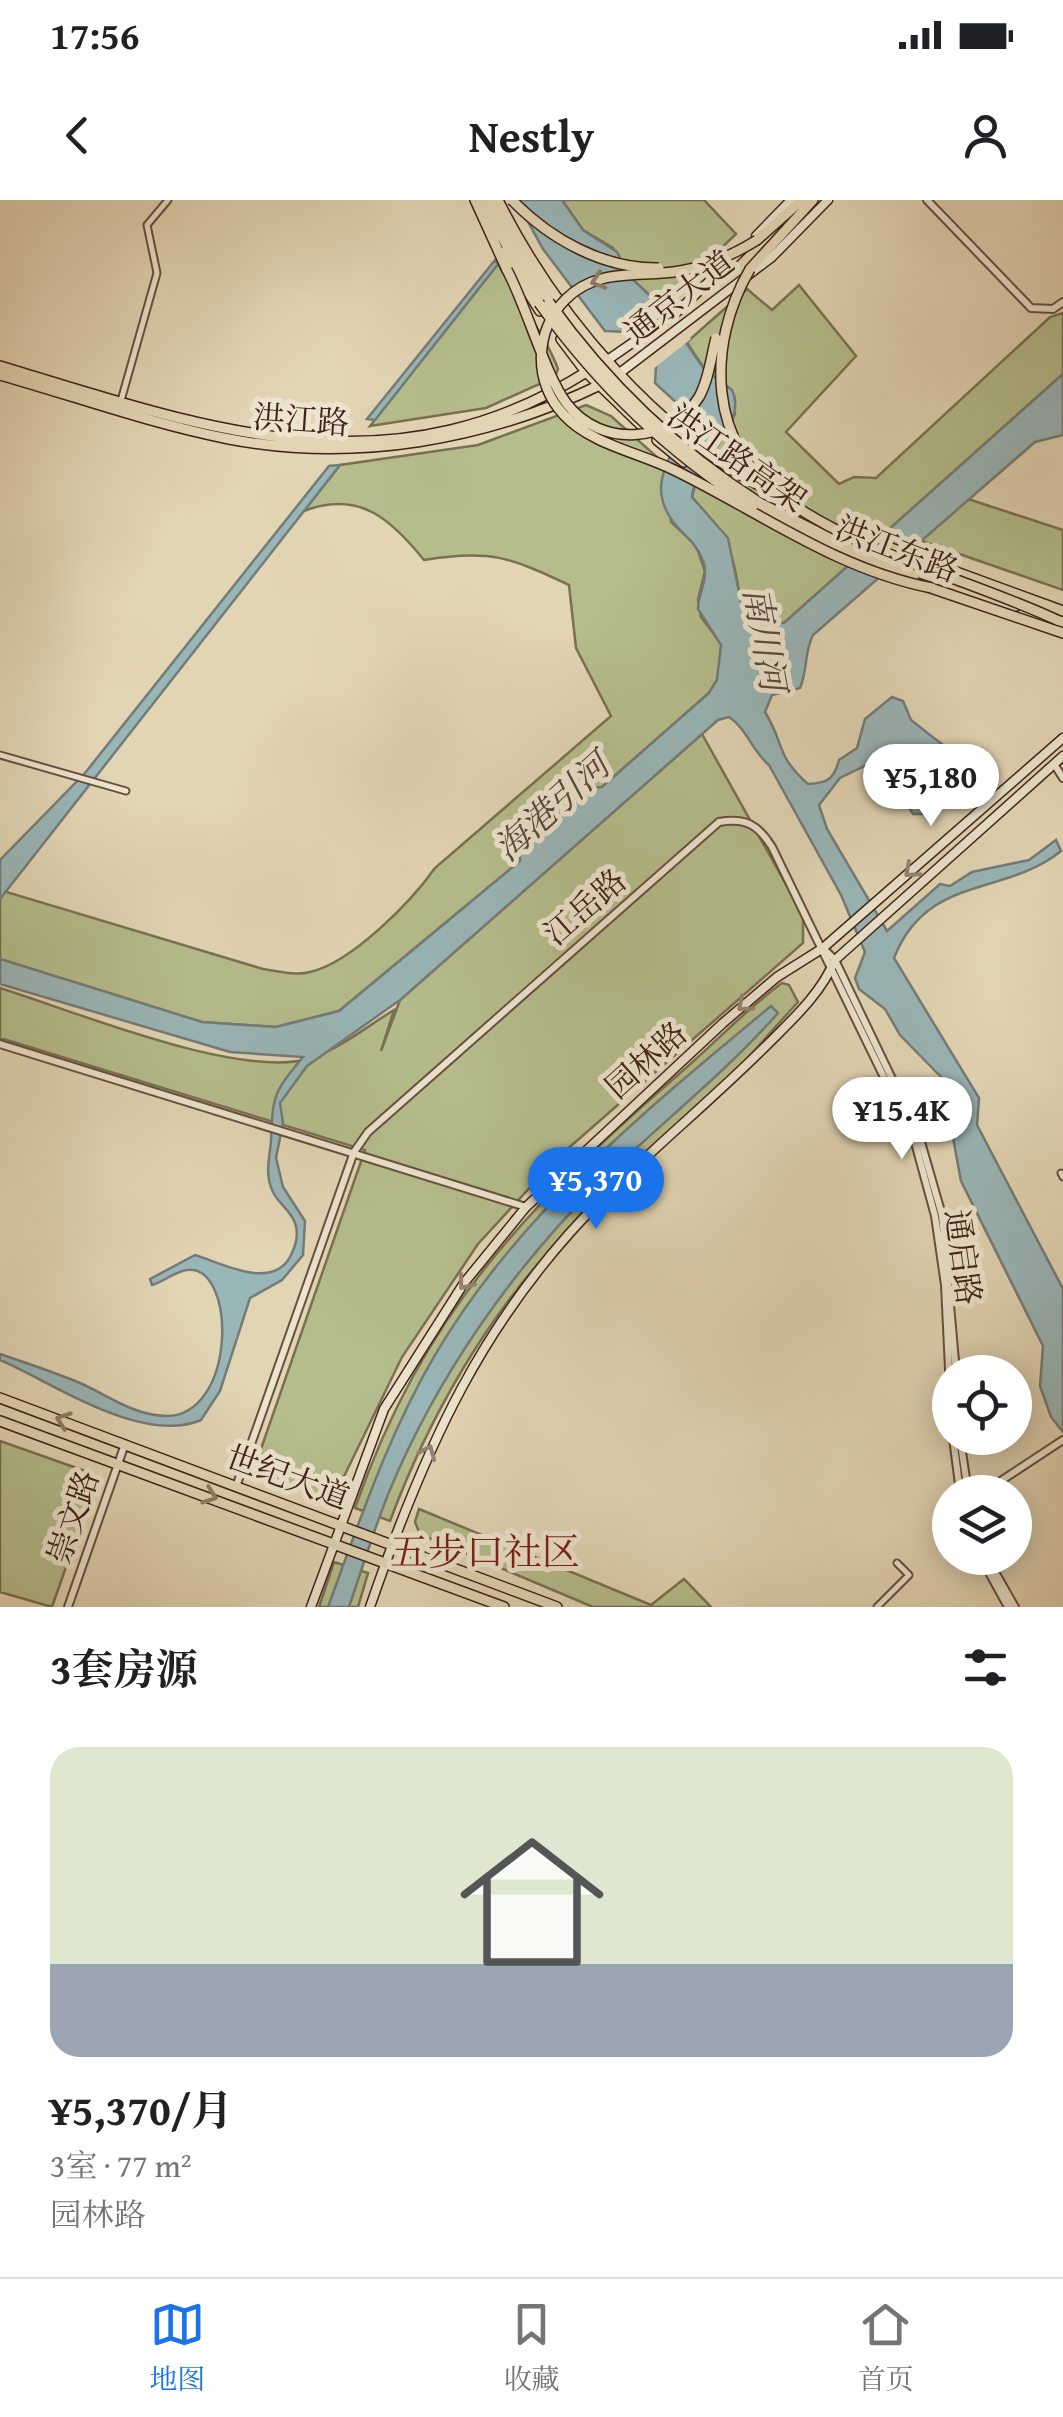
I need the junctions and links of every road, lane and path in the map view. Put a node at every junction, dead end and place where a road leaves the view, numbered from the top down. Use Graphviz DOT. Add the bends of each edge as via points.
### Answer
graph roads {
  1 [pos="168,200"];
  2 [pos="478,200"];
  3 [pos="489,200"];
  4 [pos="498,200"];
  5 [pos="512,200"];
  6 [pos="790,200"];
  7 [pos="802,200"];
  8 [pos="813,200"];
  9 [pos="828,200"];
  10 [pos="926,200"];
  11 [pos="757,240"];
  12 [pos="750,269"];
  13 [pos="1063,302"];
  14 [pos="609,359"];
  15 [pos="0,366"];
  16 [pos="586,372"];
  17 [pos="622,372"];
  18 [pos="0,374"];
  19 [pos="598,386"];
  20 [pos="119,406"];
  21 [pos="932,588"];
  22 [pos="1061,618"];
  23 [pos="1063,635"];
  24 [pos="1063,738"];
  25 [pos="0,755"];
  26 [pos="1063,756"];
  27 [pos="1054,764"];
  28 [pos="1063,778"];
  29 [pos="126,791"];
  30 [pos="823,948"];
  31 [pos="835,960"];
  32 [pos="830,972"];
  33 [pos="0,1044"];
  34 [pos="354,1152"];
  35 [pos="526,1207"];
  36 [pos="948,1355"];
  37 [pos="954,1355"];
  38 [pos="0,1398"];
  39 [pos="0,1421"];
  40 [pos="1063,1440"];
  41 [pos="126,1443"];
  42 [pos="118,1462"];
  43 [pos="1010,1475"];
  44 [pos="237,1484"];
  45 [pos="339,1522"];
  46 [pos="334,1541"];
  47 [pos="394,1543"];
  48 [pos="385,1562"];
  49 [pos="897,1563"];
  50 [pos="993,1575"];
  51 [pos="68,1607"];
  52 [pos="310,1607"];
  53 [pos="370,1607"];
  54 [pos="504,1607"];
  55 [pos="557,1607"];
  56 [pos="877,1607"];
  57 [pos="1011,1607"];
  1 -- 20 [label="street" via="147,225 157,272"];
  2 -- 12 [label="main road, bridge" via="566,402 589,424 615,434 657,431 693,405 728,298"];
  2 -- 16 [label="main road" via="513,270"];
  2 -- 21 [label="main road, 洪江路高架, bridge" via="563,336 655,434 783,523"];
  3 -- 22 [label="main road, 洪江路高架, bridge" via="568,330 647,416 715,474 816,534 908,571"];
  4 -- 14 [label="main road" via="546,280"];
  5 -- 11 [label="main road, bridge" via="578,249 632,266 693,263"];
  6 -- 14 [label="main road, 通京大道" via="676,312"];
  7 -- 11 [label="main road, 通京大道"];
  8 -- 12 [label="main road, 通京大道"];
  9 -- 17 [label="main road, 通京大道" via="772,257"];
  10 -- 13 [label="street" via="1031,308"];
  11 -- 21 [label="main road, one-way, bridge" via="708,264 603,278 575,290 544,333 548,390 566,418 590,434 668,467 827,554"];
  12 -- 22 [label="main road, bridge" via="729,311 718,365 727,419 762,479 828,525"];
  14 -- 16 [label="main road, 通京大道"];
  14 -- 17 [label="main road, 洪江东路"];
  15 -- 20 [label="main road, 洪江路"];
  16 -- 19 [label="main road, 洪江东路"];
  16 -- 20 [label="main road, 洪江路" via="554,392 458,429 360,442 226,432"];
  17 -- 19 [label="main road, 通京大道"];
  17 -- 22 [label="main road, 洪江东路, bridge" via="683,432 747,480 864,538"];
  18 -- 20 [label="main road, 洪江路"];
  19 -- 20 [label="main road, 洪江路" via="455,436 364,449 226,438"];
  19 -- 23 [label="main road, 洪江东路, bridge" via="670,452 768,520 848,560"];
  21 -- 23 [label="main road, 洪江路高架"];
  24 -- 30 [label="main road, 园林路, one-way"];
  25 -- 29 [label="street"];
  26 -- 27 [label="main road"];
  27 -- 28 [label="street"];
  27 -- 31 [label="main road"];
  30 -- 31 [label="street, 通启路"];
  30 -- 32 [label="street, 通启路"];
  30 -- 34 [label="street, 江岳路" via="761,830 736,819 719,822 368,1132"];
  30 -- 35 [label="main road, 园林路, one-way" via="723,1023"];
  31 -- 32 [label="main road"];
  31 -- 37 [label="street, 通启路" via="919,1135 942,1215"];
  32 -- 36 [label="street, 通启路" via="914,1139 935,1216"];
  47 -- 32 [label="main road, one-way" via="438,1428 480,1350 532,1278 604,1198 796,1016"];
  33 -- 34 [label="street"];
  34 -- 35 [label="street"];
  34 -- 44 [label="street, 江岳路"];
  35 -- 45 [label="main road, 园林路, one-way" via="464,1283 402,1378"];
  41 -- 38 [label="main road, 世纪大道, one-way"];
  39 -- 42 [label="main road, 世纪大道"];
  40 -- 43 [label="street"];
  41 -- 42 [label="street, 崇文路"];
  41 -- 44 [label="main road, 世纪大道"];
  42 -- 46 [label="main road, 世纪大道, one-way"];
  42 -- 51 [label="street, 崇文路"];
  44 -- 45 [label="main road, 世纪大道"];
  45 -- 46 [label="main road, 园林路"];
  45 -- 47 [label="main road, 世纪大道"];
  46 -- 48 [label="main road, 世纪大道"];
  46 -- 52 [label="main road, 园林路"];
  47 -- 48 [label="main road"];
  47 -- 55 [label="main road, 世纪大道"];
  48 -- 53 [label="main road"];
  48 -- 54 [label="main road, 世纪大道"];
  49 -- 56 [label="street" via="909,1575"];
  50 -- 57 [label="street"];
}
